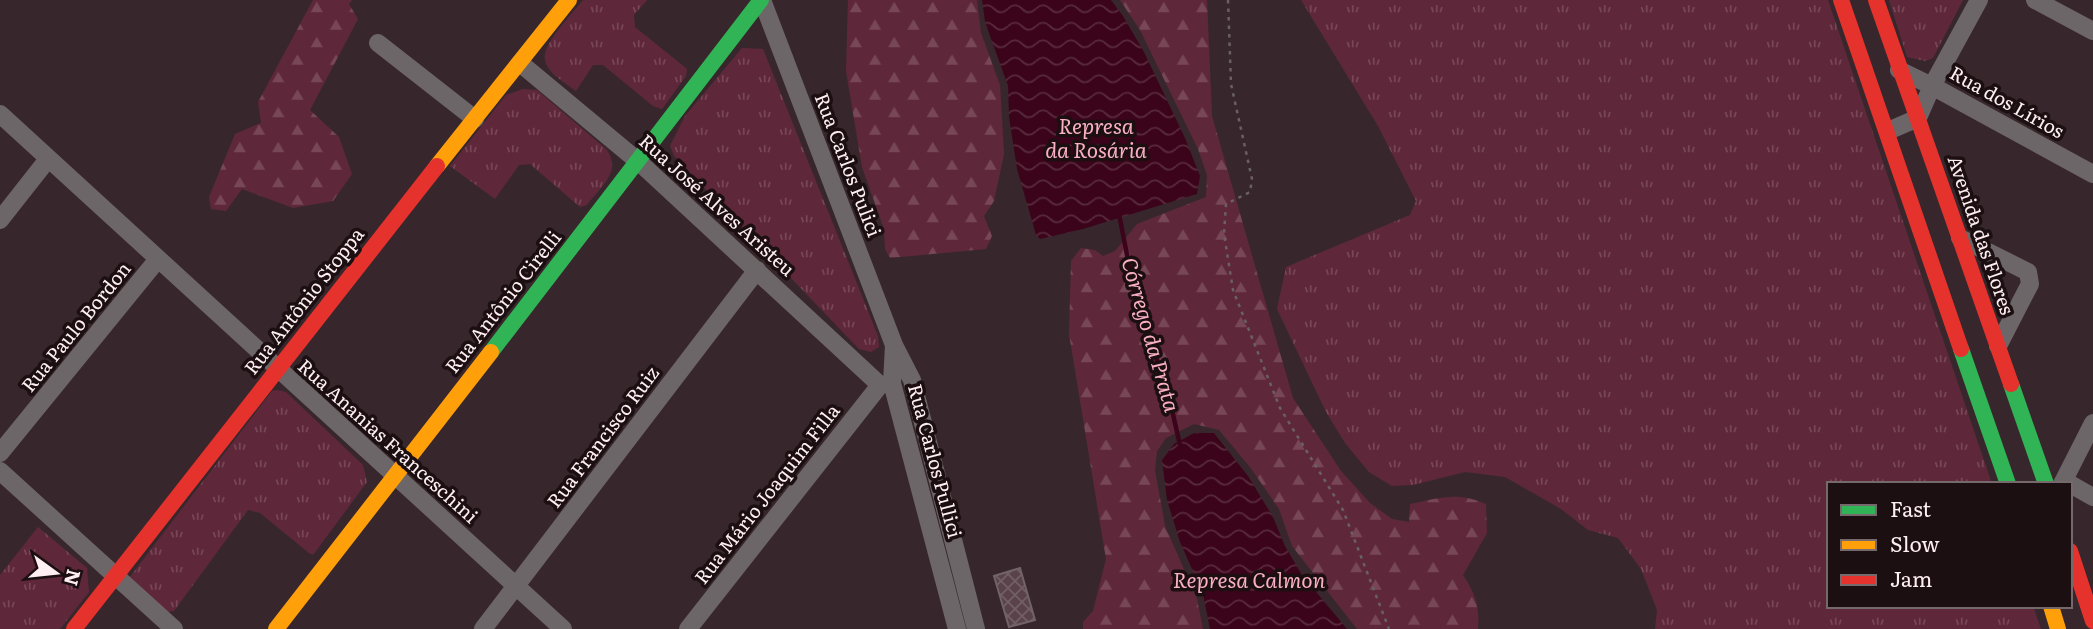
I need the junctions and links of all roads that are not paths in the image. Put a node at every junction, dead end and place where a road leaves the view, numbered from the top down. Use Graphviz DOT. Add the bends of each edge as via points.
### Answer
graph roads {
  1 [pos="569,0"];
  2 [pos="762,0"];
  3 [pos="1842,0"];
  4 [pos="1876,0"];
  5 [pos="1979,0"];
  6 [pos="2035,0"];
  7 [pos="2093,31"];
  8 [pos="378,43"];
  9 [pos="520,63"];
  10 [pos="1899,70"];
  11 [pos="1932,86"];
  12 [pos="0,114"];
  13 [pos="1918,118"];
  14 [pos="475,119"];
  15 [pos="1888,131"];
  16 [pos="48,159"];
  17 [pos="639,162"];
  18 [pos="2093,174"];
  19 [pos="0,220"];
  20 [pos="1960,238"];
  21 [pos="158,259"];
  22 [pos="757,270"];
  23 [pos="894,345"];
  24 [pos="1997,346"];
  25 [pos="277,368"];
  26 [pos="912,380"];
  27 [pos="886,384"];
  28 [pos="2093,423"];
  29 [pos="0,453"];
  30 [pos="2038,465"];
  31 [pos="0,471"];
  32 [pos="395,474"];
  33 [pos="2007,482"];
  34 [pos="2061,482"];
  35 [pos="2063,482"];
  36 [pos="2072,488"];
  37 [pos="2093,497"];
  38 [pos="2072,557"];
  39 [pos="116,575"];
  40 [pos="515,587"];
  41 [pos="2052,608"];
  42 [pos="2093,621"];
  43 [pos="74,629"];
  44 [pos="173,629"];
  45 [pos="276,629"];
  46 [pos="483,629"];
  47 [pos="562,629"];
  48 [pos="688,629"];
  49 [pos="957,629"];
  50 [pos="976,629"];
  51 [pos="2059,629"];
  1 -- 9 [label="street, Rua Antônio Stoppa"];
  2 -- 17 [label="street, Rua Antônio Cirelli"];
  2 -- 23 [label="street, Rua Carlos Pulici"];
  3 -- 15 [label="street"];
  4 -- 10 [label="street, Avenida das Flores"];
  5 -- 11 [label="street"];
  6 -- 7 [label="street"];
  8 -- 14 [label="street"];
  9 -- 14 [label="street, Rua Antônio Stoppa"];
  9 -- 17 [label="street, Rua José Alves Aristeu"];
  10 -- 11 [label="street, Rua dos Lírios"];
  10 -- 13 [label="street, Avenida das Flores"];
  11 -- 13 [label="street"];
  11 -- 18 [label="street, Rua dos Lírios"];
  12 -- 16 [label="street, Rua Ananias Franceschini"];
  13 -- 15 [label="street"];
  13 -- 20 [label="street, Avenida das Flores"];
  14 -- 25 [label="street, Rua Antônio Stoppa"];
  15 -- 33 [label="street"];
  16 -- 19 [label="street"];
  16 -- 21 [label="street, Rua Ananias Franceschini"];
  17 -- 22 [label="street, Rua José Alves Aristeu"];
  17 -- 32 [label="street, Rua Antônio Cirelli"];
  20 -- 24 [label="street, Avenida das Flores"];
  20 -- 24 [label="street" via="2028,272 2030,284"];
  21 -- 25 [label="street, Rua Ananias Franceschini"];
  21 -- 29 [label="street, Rua Paulo Bordon"];
  22 -- 27 [label="street, Rua José Alves Aristeu"];
  22 -- 40 [label="street, Rua Francisco Ruiz"];
  23 -- 26 [label="street, Rua Carlos Pullici"];
  23 -- 27 [label="street, Rua Carlos Pullici"];
  24 -- 30 [label="street, Avenida das Flores"];
  25 -- 32 [label="street, Rua Ananias Franceschini"];
  25 -- 39 [label="street, Rua Antônio Stoppa"];
  26 -- 27 [label="street"];
  26 -- 50 [label="street, Rua Carlos Pullici"];
  27 -- 48 [label="street, Rua Mário Joaquim Filla"];
  27 -- 49 [label="street, Rua Carlos Pullici"];
  28 -- 35 [label="street"];
  30 -- 34 [label="street"];
  31 -- 39 [label="street"];
  32 -- 40 [label="street, Rua Ananias Franceschini"];
  32 -- 45 [label="street, Rua Antônio Cirelli"];
  36 -- 37 [label="street"];
  38 -- 42 [label="street"];
  39 -- 43 [label="street, Rua Antônio Stoppa"];
  39 -- 44 [label="street"];
  40 -- 46 [label="street, Rua Francisco Ruiz"];
  40 -- 47 [label="street, Rua Ananias Franceschini"];
  41 -- 51 [label="street"];
}
